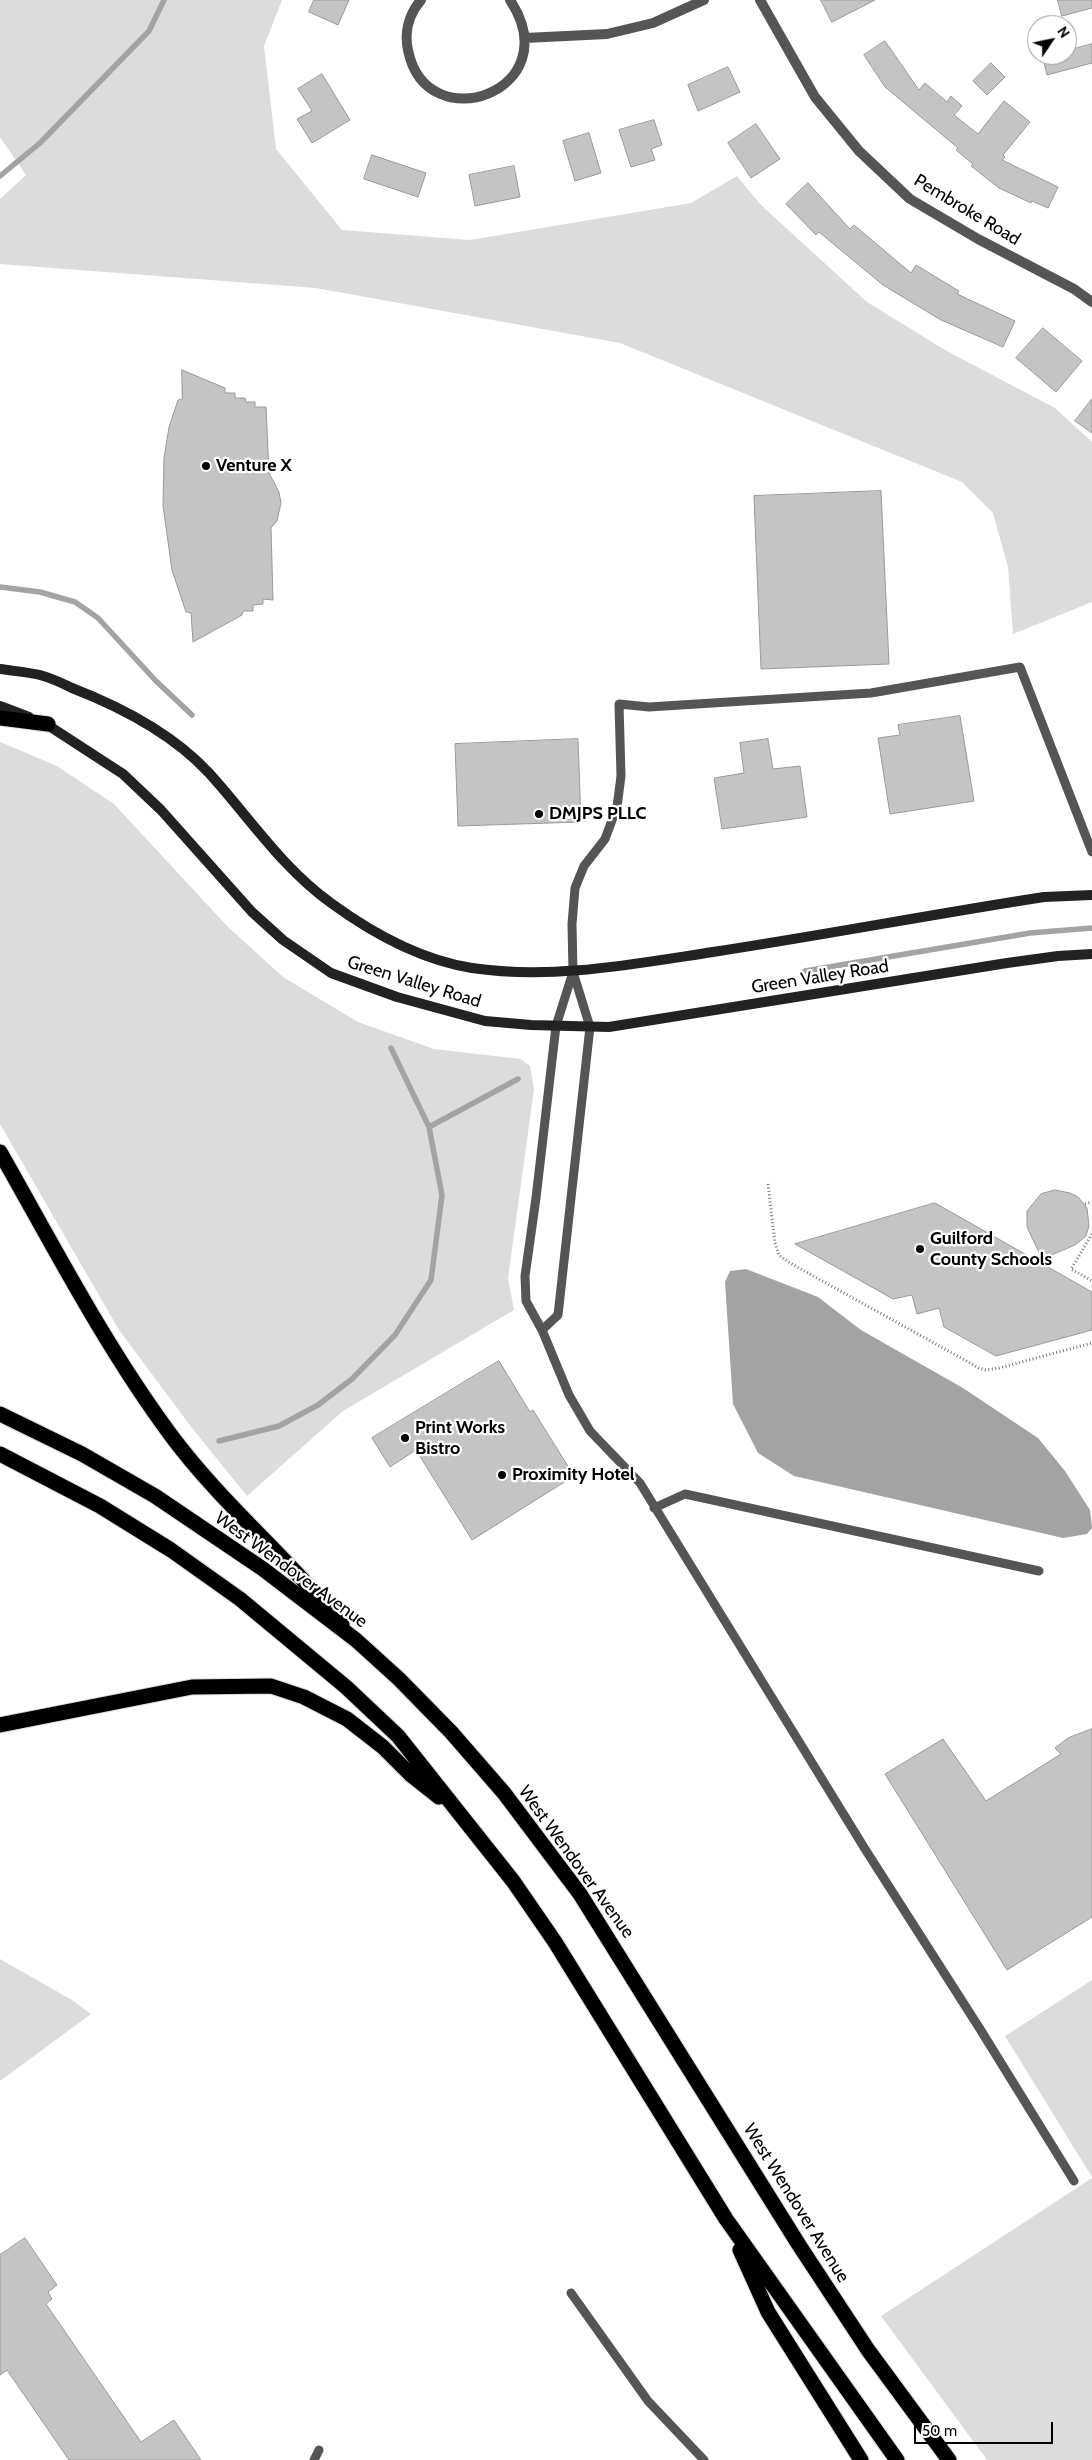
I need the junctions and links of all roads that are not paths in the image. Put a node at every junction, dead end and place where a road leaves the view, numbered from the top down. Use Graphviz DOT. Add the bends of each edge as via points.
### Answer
graph roads {
  1 [pos="421,0"];
  2 [pos="510,0"];
  3 [pos="704,0"];
  4 [pos="760,0"];
  5 [pos="525,38"];
  6 [pos="1092,302"];
  7 [pos="0,669"];
  8 [pos="0,706"];
  9 [pos="0,718"];
  10 [pos="48,724"];
  11 [pos="1092,852"];
  12 [pos="1092,895"];
  13 [pos="1092,954"];
  14 [pos="573,972"];
  15 [pos="556,1026"];
  16 [pos="590,1027"];
  17 [pos="0,1152"];
  18 [pos="542,1330"];
  19 [pos="0,1414"];
  20 [pos="0,1454"];
  21 [pos="654,1508"];
  22 [pos="1040,1571"];
  23 [pos="356,1640"];
  24 [pos="0,1725"];
  25 [pos="461,1814"];
  26 [pos="1074,2181"];
  27 [pos="726,2219"];
  28 [pos="572,2293"];
  29 [pos="319,2450"];
  30 [pos="314,2460"];
  31 [pos="704,2460"];
  32 [pos="861,2460"];
  33 [pos="897,2460"];
  34 [pos="950,2460"];
  1 -- 5 [label="street" via="409,20 406,40 410,60 432,89 449,97 468,99 486,96 502,87 515,73 523,57"];
  2 -- 5 [label="street" via="521,18"];
  3 -- 5 [label="street" via="653,22 607,34"];
  4 -- 6 [label="street, Pembroke Road" via="815,97 859,151 910,199"];
  7 -- 14 [label="main road, Green Valley Road" via="41,675 101,699 173,741 206,770 289,869 330,903 379,934 421,954 470,968 539,974"];
  8 -- 10 [label="main road, Green Valley Road"];
  9 -- 10 [label="highway"];
  10 -- 15 [label="main road, Green Valley Road" via="123,774 161,810 252,912 283,940 331,972 398,998 485,1020"];
  11 -- 14 [label="lane" via="1020,667 871,693 649,707 619,704 621,776 618,807 605,839 584,866 575,888"];
  12 -- 14 [label="main road, Green Valley Road" via="1044,897"];
  13 -- 16 [label="main road, Green Valley Road" via="1058,956 609,1027"];
  14 -- 15 [label="lane"];
  14 -- 16 [label="lane"];
  15 -- 16 [label="main road, Green Valley Road"];
  15 -- 18 [label="lane" via="525,1276 526,1301"];
  16 -- 18 [label="lane" via="558,1315"];
  17 -- 23 [label="highway" via="110,1343 170,1434 224,1499 315,1591"];
  18 -- 21 [label="lane" via="569,1395 590,1431 640,1483"];
  19 -- 23 [label="highway, West Wendover Avenue" via="82,1454 155,1496 264,1569"];
  20 -- 25 [label="highway" via="100,1506 170,1550 254,1610 346,1687 398,1736"];
  21 -- 22 [label="lane" via="685,1494"];
  21 -- 26 [label="lane"];
  23 -- 34 [label="highway, West Wendover Avenue" via="451,1732 549,1850 617,1951 857,2334"];
  24 -- 25 [label="highway" via="192,1687 271,1686 304,1697 347,1719"];
  25 -- 27 [label="highway" via="555,1942"];
  27 -- 32 [label="highway" via="768,2312"];
  27 -- 33 [label="highway"];
  28 -- 31 [label="lane" via="648,2401"];
  29 -- 30 [label="lane"];
}
